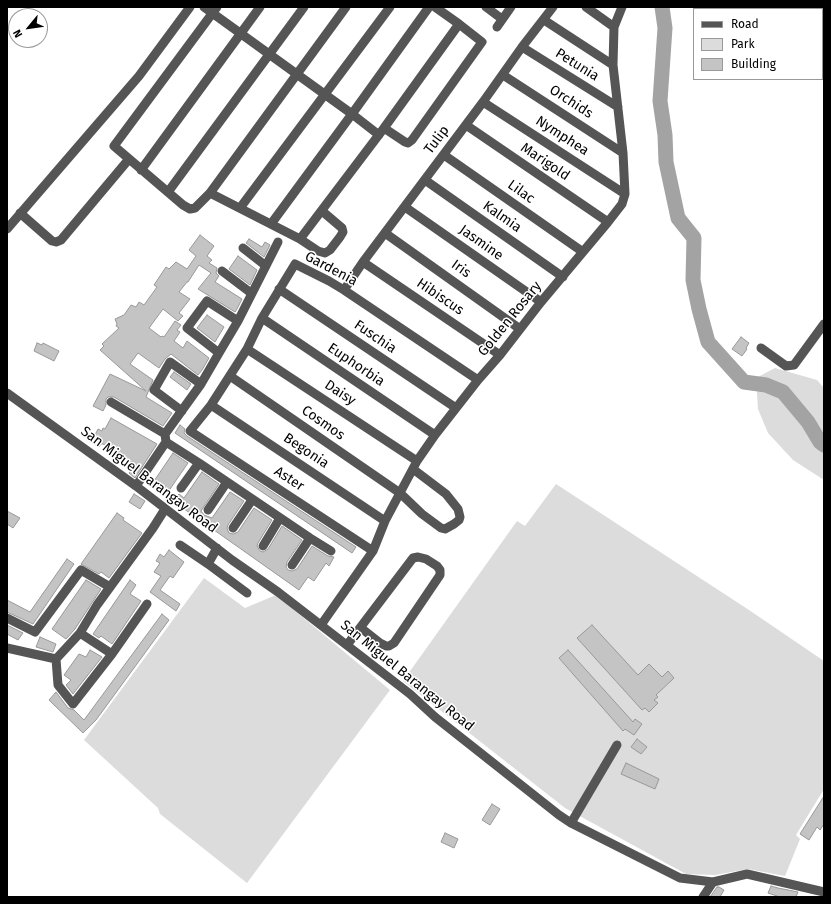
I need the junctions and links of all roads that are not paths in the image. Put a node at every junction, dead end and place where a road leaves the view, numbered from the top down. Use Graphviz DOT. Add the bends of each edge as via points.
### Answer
graph roads {
  1 [pos="190,7"];
  2 [pos="204,7"];
  3 [pos="260,7"];
  4 [pos="304,7"];
  5 [pos="346,7"];
  6 [pos="390,7"];
  7 [pos="429,7"];
  8 [pos="435,7"];
  9 [pos="486,7"];
  10 [pos="511,7"];
  11 [pos="553,7"];
  12 [pos="586,7"];
  13 [pos="622,7"];
  14 [pos="215,10"];
  15 [pos="544,20"];
  16 [pos="459,24"];
  17 [pos="614,27"];
  18 [pos="241,34"];
  19 [pos="522,47"];
  20 [pos="269,54"];
  21 [pos="613,65"];
  22 [pos="297,75"];
  23 [pos="503,75"];
  24 [pos="325,94"];
  25 [pos="483,102"];
  26 [pos="618,107"];
  27 [pos="352,114"];
  28 [pos="466,126"];
  29 [pos="382,132"];
  30 [pos="623,153"];
  31 [pos="444,155"];
  32 [pos="129,159"];
  33 [pos="142,170"];
  34 [pos="425,180"];
  35 [pos="168,192"];
  36 [pos="210,193"];
  37 [pos="625,194"];
  38 [pos="405,207"];
  39 [pos="240,208"];
  40 [pos="322,211"];
  41 [pos="20,214"];
  42 [pos="608,222"];
  43 [pos="270,224"];
  44 [pos="7,229"];
  45 [pos="385,233"];
  46 [pos="300,239"];
  47 [pos="278,242"];
  48 [pos="243,248"];
  49 [pos="583,252"];
  50 [pos="364,262"];
  51 [pos="266,266"];
  52 [pos="222,271"];
  53 [pos="563,277"];
  54 [pos="279,289"];
  55 [pos="344,290"];
  56 [pos="251,294"];
  57 [pos="541,302"];
  58 [pos="262,318"];
  59 [pos="238,321"];
  60 [pos="824,324"];
  61 [pos="520,328"];
  62 [pos="761,348"];
  63 [pos="247,349"];
  64 [pos="219,353"];
  65 [pos="500,355"];
  66 [pos="230,376"];
  67 [pos="478,380"];
  68 [pos="201,384"];
  69 [pos="7,393"];
  70 [pos="111,402"];
  71 [pos="211,405"];
  72 [pos="456,408"];
  73 [pos="182,410"];
  74 [pos="190,431"];
  75 [pos="435,435"];
  76 [pos="166,438"];
  77 [pos="199,463"];
  78 [pos="415,465"];
  79 [pos="227,482"];
  80 [pos="136,486"];
  81 [pos="182,488"];
  82 [pos="400,494"];
  83 [pos="252,500"];
  84 [pos="165,509"];
  85 [pos="208,510"];
  86 [pos="280,518"];
  87 [pos="384,521"];
  88 [pos="233,528"];
  89 [pos="310,538"];
  90 [pos="180,545"];
  91 [pos="263,546"];
  92 [pos="217,548"];
  93 [pos="331,551"];
  94 [pos="373,551"];
  95 [pos="208,564"];
  96 [pos="292,565"];
  97 [pos="110,587"];
  98 [pos="247,593"];
  99 [pos="147,604"];
  100 [pos="7,618"];
  101 [pos="321,625"];
  102 [pos="361,628"];
  103 [pos="80,633"];
  104 [pos="347,645"];
  105 [pos="7,648"];
  106 [pos="112,654"];
  107 [pos="56,659"];
  108 [pos="617,745"];
  109 [pos="570,823"];
  110 [pos="713,882"];
  111 [pos="824,892"];
  112 [pos="703,897"];
  1 -- 41 [label="street" via="139,76"];
  2 -- 14 [label="street"];
  3 -- 18 [label="street"];
  4 -- 20 [label="street"];
  5 -- 22 [label="street"];
  6 -- 24 [label="street"];
  7 -- 27 [label="street"];
  8 -- 16 [label="street"];
  9 -- 10 [label="street" via="500,23"];
  11 -- 15 [label="street, Tulip"];
  12 -- 17 [label="street"];
  13 -- 17 [label="street, Golden Rosary"];
  14 -- 18 [label="street"];
  14 -- 32 [label="street" via="114,146"];
  15 -- 19 [label="street, Tulip"];
  15 -- 21 [label="street"];
  16 -- 29 [label="street"];
  16 -- 29 [label="street" via="482,42 478,48 410,142"];
  17 -- 21 [label="street, Golden Rosary"];
  18 -- 20 [label="street"];
  18 -- 33 [label="street"];
  19 -- 23 [label="street, Tulip"];
  19 -- 26 [label="street, Petunia"];
  20 -- 22 [label="street"];
  20 -- 35 [label="street"];
  21 -- 26 [label="street, Golden Rosary"];
  22 -- 24 [label="street"];
  22 -- 36 [label="street"];
  23 -- 25 [label="street, Tulip"];
  23 -- 30 [label="street, Orchids"];
  24 -- 27 [label="street"];
  24 -- 39 [label="street"];
  25 -- 28 [label="street, Tulip"];
  25 -- 37 [label="street, Nymphea"];
  26 -- 30 [label="street, Golden Rosary"];
  27 -- 29 [label="street"];
  27 -- 43 [label="street"];
  28 -- 31 [label="street, Tulip"];
  28 -- 42 [label="street, Marigold"];
  29 -- 40 [label="street"];
  30 -- 37 [label="street, Golden Rosary"];
  31 -- 34 [label="street, Tulip"];
  31 -- 49 [label="street, Lilac"];
  32 -- 33 [label="street"];
  32 -- 41 [label="street" via="60,240 52,241"];
  33 -- 35 [label="street"];
  34 -- 38 [label="street, Tulip"];
  34 -- 53 [label="street, Kalmia"];
  35 -- 36 [label="street" via="190,209"];
  36 -- 39 [label="street"];
  37 -- 42 [label="street, Golden Rosary" via="622,204"];
  38 -- 45 [label="street, Tulip"];
  38 -- 57 [label="street, Jasmine"];
  39 -- 43 [label="street"];
  40 -- 46 [label="street"];
  40 -- 46 [label="street" via="342,228 343,232 330,250 325,253 318,251"];
  41 -- 44 [label="street"];
  42 -- 49 [label="street, Golden Rosary"];
  43 -- 46 [label="street"];
  45 -- 50 [label="street, Tulip"];
  45 -- 61 [label="street, Iris"];
  47 -- 51 [label="street"];
  48 -- 51 [label="street"];
  49 -- 53 [label="street, Golden Rosary"];
  50 -- 55 [label="street, Tulip"];
  50 -- 65 [label="street, Hibiscus"];
  51 -- 56 [label="street"];
  52 -- 56 [label="street"];
  53 -- 57 [label="street, Golden Rosary"];
  54 -- 55 [label="street, Gardenia" via="295,264"];
  54 -- 58 [label="street, Gardenia"];
  54 -- 72 [label="street, Fuschia"];
  55 -- 67 [label="street, Gardenia"];
  56 -- 59 [label="street"];
  57 -- 61 [label="street, Golden Rosary"];
  58 -- 63 [label="street, Gardenia"];
  58 -- 75 [label="street, Euphorbia"];
  59 -- 64 [label="street"];
  59 -- 64 [label="street" via="207,301 187,328"];
  60 -- 62 [label="street" via="794,365 786,366"];
  61 -- 65 [label="street, Golden Rosary"];
  63 -- 66 [label="street, Gardenia"];
  63 -- 78 [label="street, Daisy"];
  64 -- 68 [label="street"];
  65 -- 67 [label="street, Golden Rosary"];
  66 -- 71 [label="street, Gardenia"];
  66 -- 82 [label="street, Cosmos"];
  67 -- 72 [label="street, Golden Rosary"];
  68 -- 73 [label="street"];
  68 -- 73 [label="street" via="170,362 154,390"];
  69 -- 80 [label="street, San Miguel Barangay Road"];
  70 -- 76 [label="street"];
  71 -- 74 [label="street, Gardenia"];
  71 -- 87 [label="street, Begonia"];
  72 -- 75 [label="street, Golden Rosary"];
  73 -- 76 [label="street"];
  74 -- 94 [label="street, Aster"];
  75 -- 78 [label="street, Golden Rosary"];
  76 -- 77 [label="street"];
  76 -- 80 [label="street"];
  77 -- 79 [label="street"];
  77 -- 81 [label="street"];
  78 -- 82 [label="street, Golden Rosary"];
  78 -- 82 [label="street, Daisy" via="446,494 458,509 459,520 445,529 441,528"];
  79 -- 83 [label="street"];
  79 -- 85 [label="street"];
  80 -- 84 [label="street, San Miguel Barangay Road"];
  82 -- 87 [label="street, Golden Rosary"];
  83 -- 86 [label="street"];
  83 -- 88 [label="street"];
  84 -- 92 [label="street, San Miguel Barangay Road"];
  84 -- 97 [label="street"];
  86 -- 89 [label="street"];
  86 -- 91 [label="street"];
  87 -- 94 [label="street, Golden Rosary"];
  89 -- 93 [label="street"];
  89 -- 96 [label="street"];
  90 -- 95 [label="street"];
  92 -- 95 [label="street"];
  92 -- 101 [label="street, San Miguel Barangay Road"];
  94 -- 101 [label="street, Golden Rosary"];
  95 -- 98 [label="street"];
  97 -- 100 [label="street" via="81,570 35,632"];
  97 -- 103 [label="street"];
  99 -- 106 [label="street"];
  101 -- 104 [label="street, San Miguel Barangay Road"];
  102 -- 102 [label="street" via="413,558 426,559 437,566 440,575 394,643 386,646"];
  102 -- 104 [label="street"];
  103 -- 106 [label="street"];
  103 -- 107 [label="street"];
  104 -- 109 [label="street, San Miguel Barangay Road"];
  105 -- 107 [label="street"];
  106 -- 107 [label="street" via="73,704 58,685"];
  108 -- 109 [label="street"];
  109 -- 110 [label="street, San Miguel Barangay Road" via="680,878"];
  110 -- 111 [label="street, San Miguel Barangay Road" via="747,874"];
  110 -- 112 [label="street"];
}
